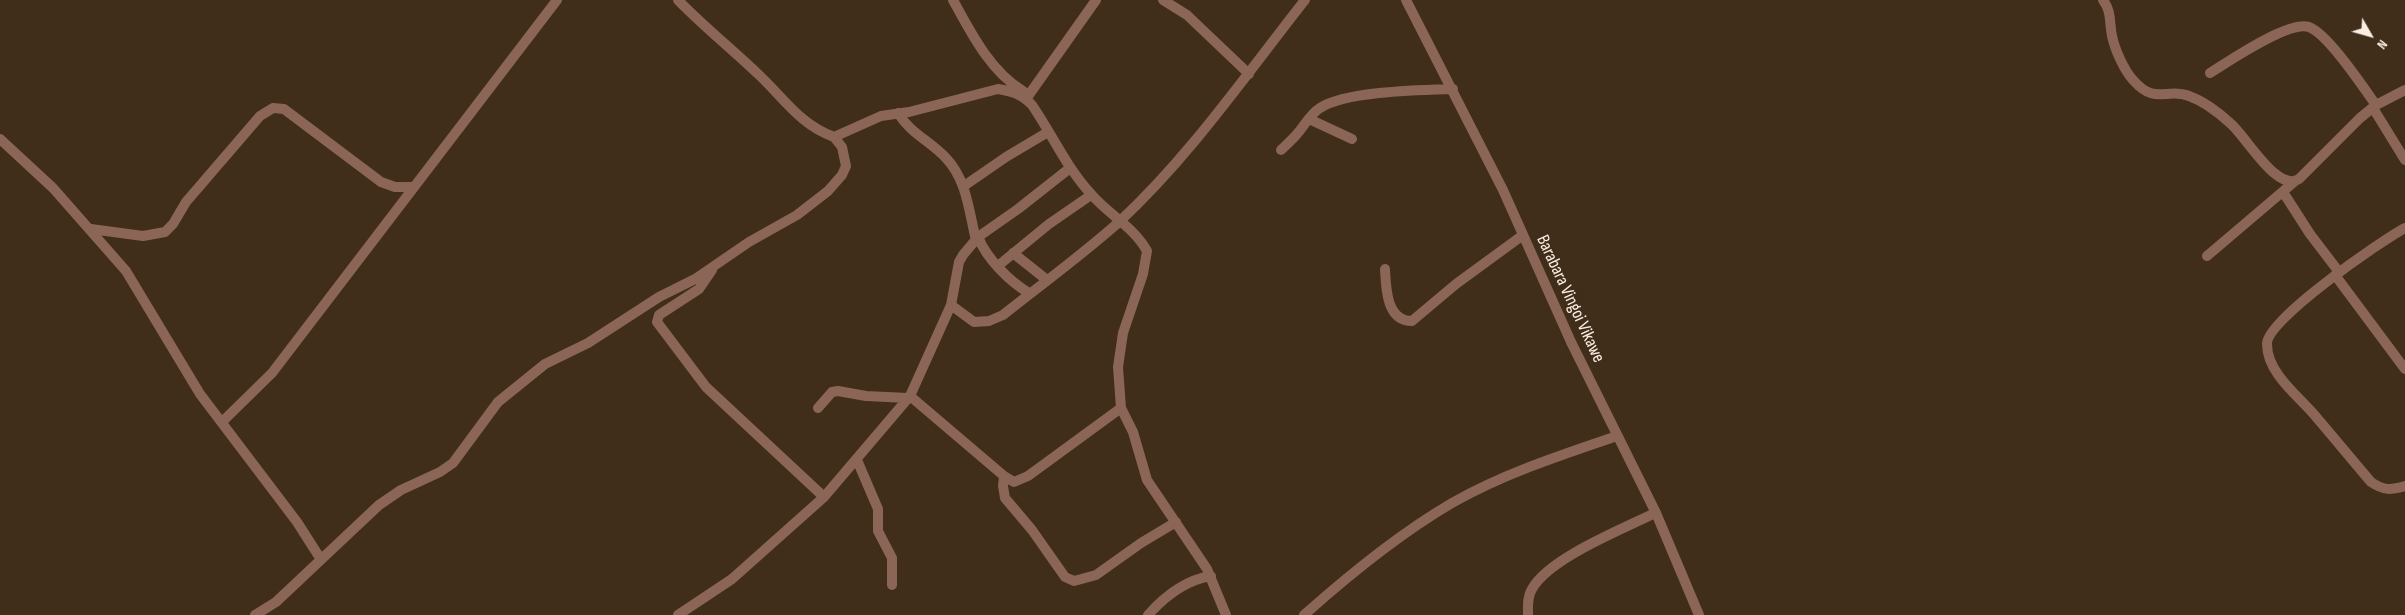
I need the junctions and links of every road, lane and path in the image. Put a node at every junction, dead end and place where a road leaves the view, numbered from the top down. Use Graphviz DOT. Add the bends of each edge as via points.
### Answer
graph roads {
  1 [pos="557,0"];
  2 [pos="678,0"];
  3 [pos="953,0"];
  4 [pos="1096,0"];
  5 [pos="1163,0"];
  6 [pos="1304,0"];
  7 [pos="1406,0"];
  8 [pos="2103,0"];
  9 [pos="2210,73"];
  10 [pos="1249,74"];
  11 [pos="1453,89"];
  12 [pos="2405,90"];
  13 [pos="1028,96"];
  14 [pos="2374,106"];
  15 [pos="898,113"];
  16 [pos="1309,119"];
  17 [pos="1048,132"];
  18 [pos="834,137"];
  19 [pos="0,139"];
  20 [pos="1352,139"];
  21 [pos="1281,150"];
  22 [pos="2405,160"];
  23 [pos="1070,168"];
  24 [pos="2294,182"];
  25 [pos="964,186"];
  26 [pos="413,187"];
  27 [pos="2283,192"];
  28 [pos="1091,195"];
  29 [pos="1120,221"];
  30 [pos="2405,228"];
  31 [pos="91,229"];
  32 [pos="1523,235"];
  33 [pos="977,239"];
  34 [pos="1013,253"];
  35 [pos="2207,256"];
  36 [pos="999,265"];
  37 [pos="714,267"];
  38 [pos="1385,269"];
  39 [pos="2337,273"];
  40 [pos="1048,280"];
  41 [pos="1028,293"];
  42 [pos="951,305"];
  43 [pos="2405,369"];
  44 [pos="909,397"];
  45 [pos="818,408"];
  46 [pos="1121,408"];
  47 [pos="222,422"];
  48 [pos="1617,436"];
  49 [pos="857,460"];
  50 [pos="1004,476"];
  51 [pos="2405,486"];
  52 [pos="824,498"];
  53 [pos="1655,513"];
  54 [pos="1176,522"];
  55 [pos="320,558"];
  56 [pos="1211,576"];
  57 [pos="892,585"];
  58 [pos="255,615"];
  59 [pos="678,615"];
  60 [pos="1148,615"];
  61 [pos="1226,615"];
  62 [pos="1304,615"];
  63 [pos="1528,615"];
  64 [pos="1699,615"];
  1 -- 26 [label="street"];
  2 -- 18 [label="street" via="800,118"];
  3 -- 13 [label="street" via="993,64"];
  4 -- 13 [label="street"];
  5 -- 10 [label="street" via="1187,15"];
  6 -- 10 [label="street"];
  7 -- 11 [label="street, Barabara Vingoi Vikawe"];
  8 -- 24 [label="street" via="2108,7 2115,46 2131,78 2139,86 2152,94 2188,95 2203,104 2231,124 2275,174 2285,181"];
  9 -- 14 [label="street" via="2276,35 2297,26 2308,27 2324,38"];
  10 -- 29 [label="street" via="1190,148"];
  11 -- 16 [label="street" via="1416,89 1356,97 1321,107"];
  11 -- 32 [label="street, Barabara Vingoi Vikawe"];
  12 -- 14 [label="street"];
  13 -- 15 [label="street" via="998,90"];
  13 -- 17 [label="street"];
  14 -- 22 [label="street"];
  14 -- 24 [label="street"];
  15 -- 18 [label="street" via="864,122"];
  15 -- 25 [label="street" via="910,130 947,159"];
  16 -- 20 [label="street"];
  16 -- 21 [label="street"];
  17 -- 23 [label="street"];
  17 -- 25 [label="street" via="1006,156"];
  18 -- 37 [label="street" via="842,148 846,166 828,191 797,215 749,242"];
  19 -- 31 [label="street"];
  23 -- 28 [label="street"];
  23 -- 33 [label="street"];
  24 -- 27 [label="street"];
  25 -- 33 [label="street"];
  26 -- 31 [label="street" via="395,187 381,182 284,109 273,108 260,116 186,202 165,232 143,236"];
  26 -- 47 [label="street" via="272,372"];
  27 -- 35 [label="street"];
  27 -- 39 [label="street"];
  28 -- 29 [label="street"];
  28 -- 34 [label="street"];
  29 -- 40 [label="street"];
  29 -- 46 [label="street" via="1133,231 1147,251 1143,274 1123,334 1118,367"];
  30 -- 39 [label="street"];
  31 -- 47 [label="street" via="126,271 200,394"];
  32 -- 38 [label="street" via="1412,320 1402,318 1390,306"];
  32 -- 48 [label="street, Barabara Vingoi Vikawe"];
  33 -- 36 [label="street"];
  33 -- 42 [label="street" via="959,262"];
  34 -- 36 [label="street"];
  34 -- 40 [label="street"];
  36 -- 41 [label="street" via="1016,285"];
  37 -- 52 [label="street" via="700,289 659,315 657,322 706,387"];
  37 -- 55 [label="street" via="659,297 588,343 545,364 498,402 453,463 386,500"];
  39 -- 43 [label="street"];
  39 -- 51 [label="street" via="2271,332 2266,342 2269,357 2282,380 2371,482 2389,491"];
  40 -- 41 [label="street"];
  41 -- 42 [label="street" via="1003,315 989,321 974,322"];
  42 -- 44 [label="street"];
  44 -- 45 [label="street" via="866,396 838,391 827,397"];
  44 -- 49 [label="street"];
  44 -- 50 [label="street"];
  46 -- 50 [label="street" via="1028,476 1014,482"];
  46 -- 54 [label="street" via="1133,432 1147,480"];
  47 -- 55 [label="street"];
  48 -- 53 [label="street, Barabara Vingoi Vikawe"];
  48 -- 62 [label="street" via="1543,462 1453,503 1368,561"];
  49 -- 52 [label="street"];
  49 -- 57 [label="street" via="876,503 878,531 892,558"];
  50 -- 54 [label="street" via="1005,498 1065,577 1074,581 1096,574"];
  52 -- 59 [label="street" via="732,579"];
  53 -- 63 [label="street" via="1572,554 1539,578 1529,595"];
  53 -- 64 [label="street, Barabara Vingoi Vikawe"];
  54 -- 56 [label="street"];
  55 -- 58 [label="street" via="276,602"];
  56 -- 60 [label="street" via="1189,581"];
  56 -- 61 [label="street"];
}
